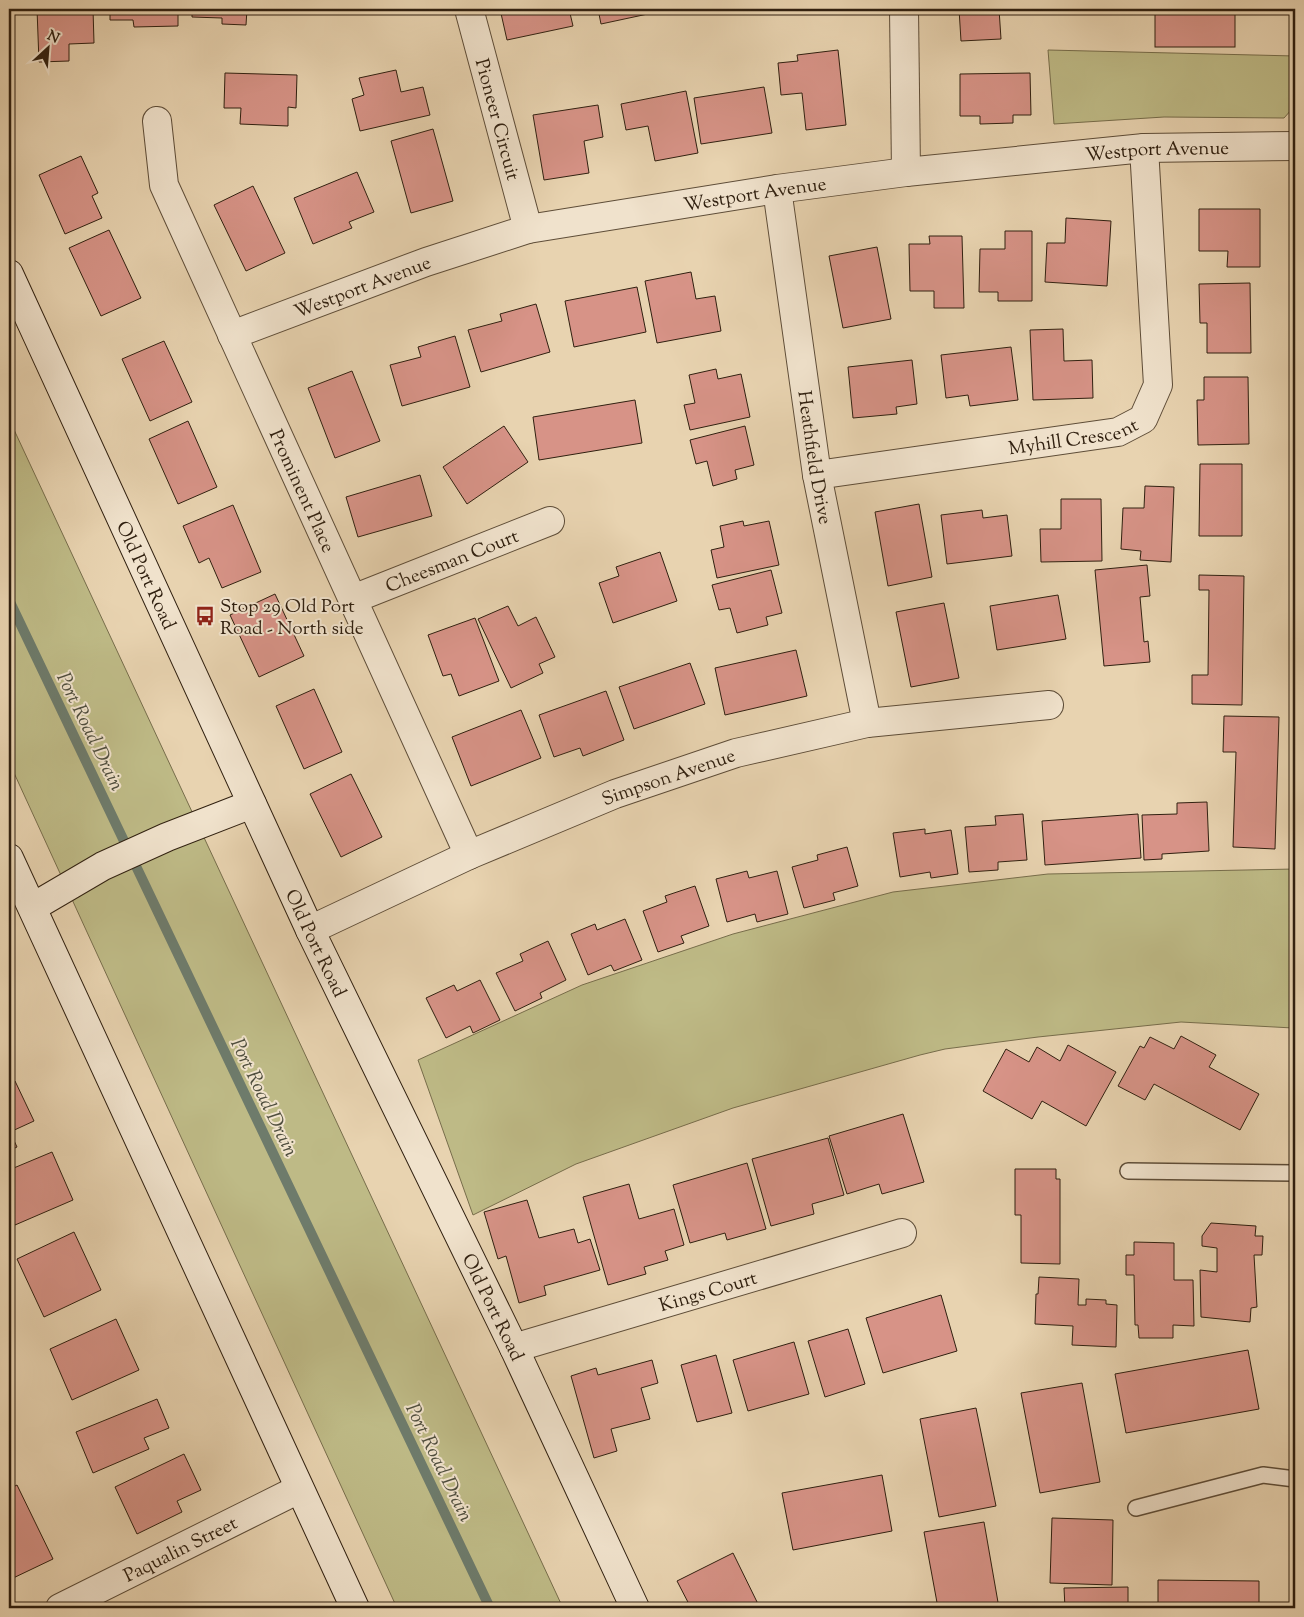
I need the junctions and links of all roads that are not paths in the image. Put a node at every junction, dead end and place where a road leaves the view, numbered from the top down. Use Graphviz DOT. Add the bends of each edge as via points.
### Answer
graph roads {
  1 [pos="469,9"];
  2 [pos="904,9"];
  3 [pos="157,121"];
  4 [pos="1295,146"];
  5 [pos="1144,148"];
  6 [pos="906,172"];
  7 [pos="777,189"];
  8 [pos="528,229"];
  9 [pos="9,274"];
  10 [pos="232,334"];
  11 [pos="817,475"];
  12 [pos="550,521"];
  13 [pos="353,599"];
  14 [pos="1049,706"];
  15 [pos="867,723"];
  16 [pos="252,804"];
  17 [pos="469,855"];
  18 [pos="9,858"];
  19 [pos="33,907"];
  20 [pos="310,930"];
  21 [pos="1128,1171"];
  22 [pos="1295,1173"];
  23 [pos="902,1233"];
  24 [pos="514,1348"];
  25 [pos="1295,1479"];
  26 [pos="299,1489"];
  27 [pos="1136,1508"];
  28 [pos="60,1608"];
  29 [pos="355,1608"];
  30 [pos="635,1608"];
  1 -- 8 [label="street, Pioneer Circuit"];
  2 -- 6 [label="street"];
  3 -- 10 [label="street, Prominent Place" via="164,185"];
  4 -- 5 [label="street, Westport Avenue"];
  5 -- 6 [label="street, Westport Avenue"];
  5 -- 11 [label="street, Myhill Crescent" via="1158,385 1143,419 1118,432"];
  6 -- 7 [label="street, Westport Avenue"];
  7 -- 8 [label="street, Westport Avenue"];
  7 -- 11 [label="street, Heathfield Drive"];
  8 -- 10 [label="street, Westport Avenue" via="426,262"];
  9 -- 16 [label="street, Old Port Road"];
  10 -- 13 [label="street, Prominent Place"];
  11 -- 15 [label="street, Heathfield Drive"];
  12 -- 13 [label="street, Cheesman Court"];
  13 -- 17 [label="street, Prominent Place"];
  14 -- 15 [label="street, Simpson Avenue"];
  15 -- 17 [label="street, Simpson Avenue" via="736,753 615,794"];
  16 -- 19 [label="street" via="103,866"];
  16 -- 20 [label="street, Old Port Road"];
  17 -- 20 [label="street, Simpson Avenue"];
  18 -- 19 [label="street"];
  19 -- 26 [label="street"];
  20 -- 24 [label="street, Old Port Road"];
  21 -- 22 [label="lane"];
  23 -- 24 [label="street, Kings Court"];
  24 -- 30 [label="street, Old Port Road"];
  25 -- 27 [label="lane" via="1263,1475"];
  26 -- 28 [label="street, Paqualin Street"];
  26 -- 29 [label="street"];
}
